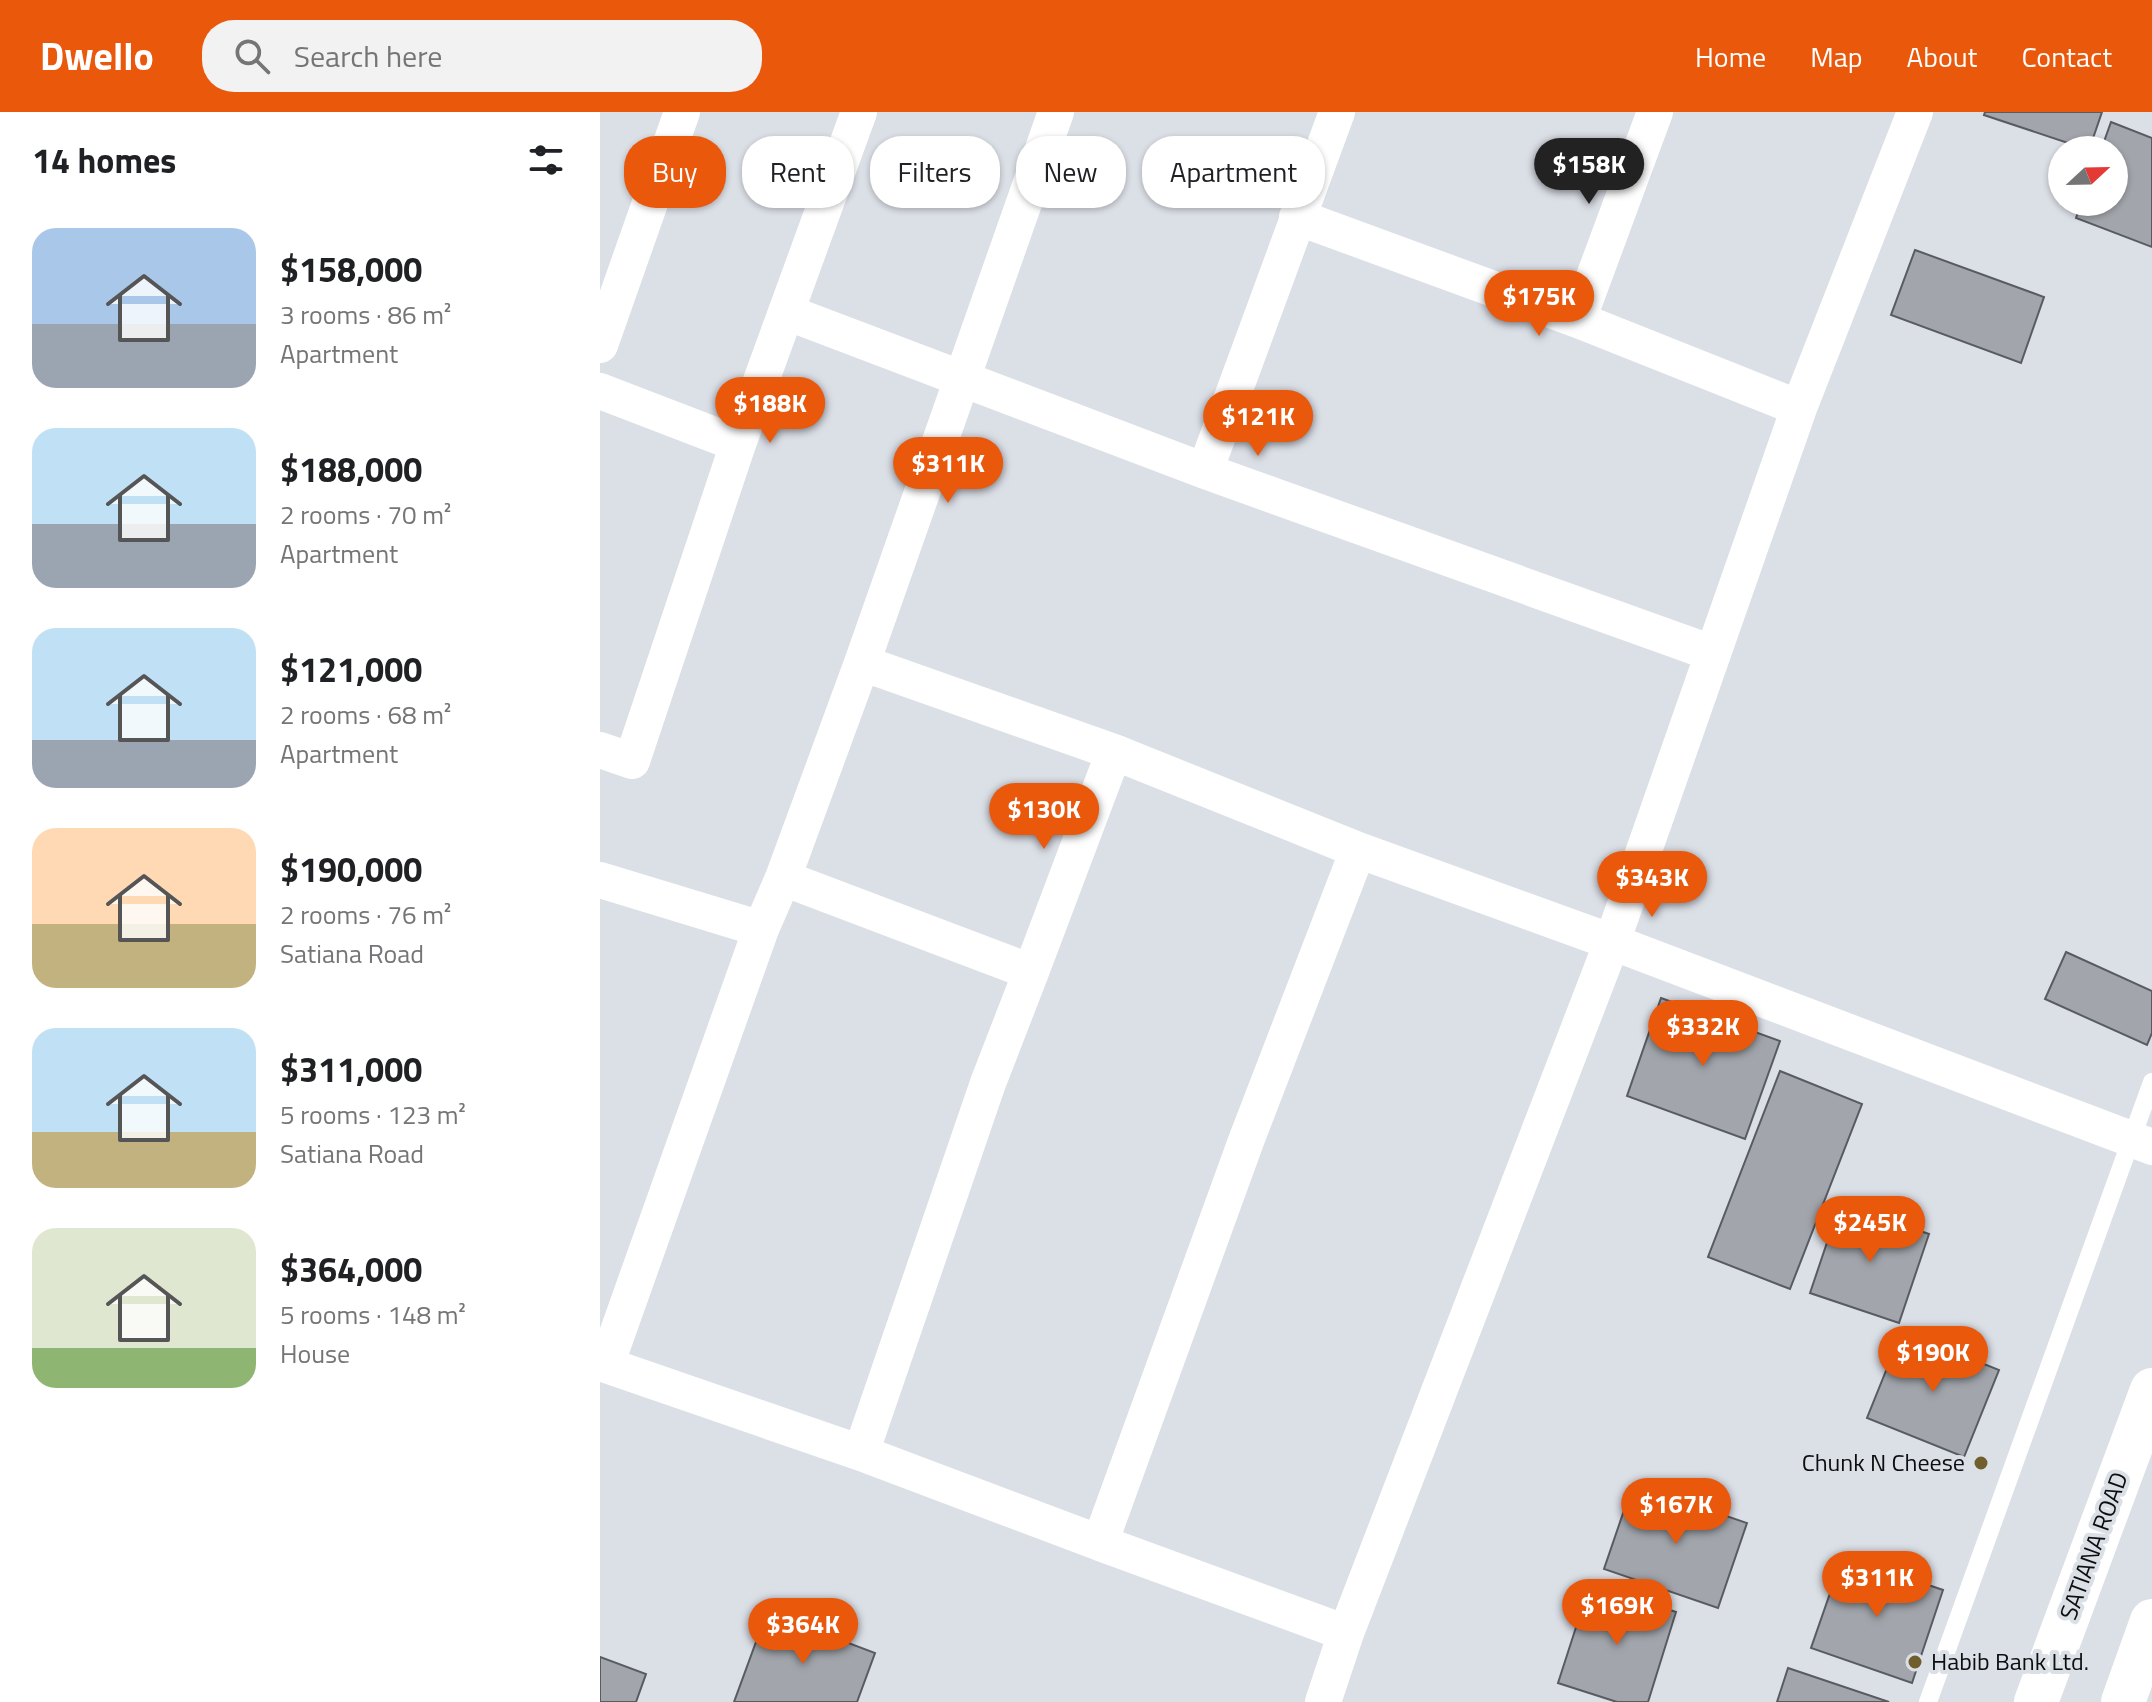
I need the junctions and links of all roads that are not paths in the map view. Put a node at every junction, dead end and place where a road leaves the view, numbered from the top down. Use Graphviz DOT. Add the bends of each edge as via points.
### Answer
graph roads {
  1 [pos="682,112"];
  2 [pos="859,112"];
  3 [pos="1056,112"];
  4 [pos="1337,112"];
  5 [pos="1915,112"];
  6 [pos="1647,114"];
  7 [pos="1297,217"];
  8 [pos="786,312"];
  9 [pos="1578,320"];
  10 [pos="600,345"];
  11 [pos="960,378"];
  12 [pos="600,391"];
  13 [pos="1799,408"];
  14 [pos="738,444"];
  15 [pos="1205,471"];
  16 [pos="1712,653"];
  17 [pos="862,663"];
  18 [pos="600,750"];
  19 [pos="1114,752"];
  20 [pos="1358,850"];
  21 [pos="783,878"];
  22 [pos="600,880"];
  23 [pos="761,929"];
  24 [pos="1612,942"];
  25 [pos="1031,972"];
  26 [pos="2152,1082"];
  27 [pos="2142,1143"];
  28 [pos="603,1373"];
  29 [pos="2152,1390"];
  30 [pos="861,1453"];
  31 [pos="1100,1543"];
  32 [pos="2152,1621"];
  33 [pos="1346,1633"];
  34 [pos="1323,1702"];
  35 [pos="1928,1702"];
  36 [pos="2036,1702"];
  37 [pos="2123,1702"];
  1 -- 10 [label="street"];
  2 -- 8 [label="street"];
  3 -- 11 [label="street"];
  4 -- 7 [label="street"];
  5 -- 13 [label="street"];
  6 -- 9 [label="street"];
  7 -- 9 [label="street"];
  7 -- 15 [label="street"];
  8 -- 11 [label="street"];
  8 -- 14 [label="street"];
  9 -- 13 [label="street"];
  11 -- 15 [label="street"];
  11 -- 17 [label="street"];
  12 -- 14 [label="street"];
  13 -- 16 [label="street"];
  14 -- 18 [label="street" via="632,761"];
  15 -- 16 [label="street"];
  16 -- 24 [label="street"];
  17 -- 19 [label="street"];
  17 -- 21 [label="street"];
  19 -- 20 [label="street"];
  19 -- 25 [label="street"];
  20 -- 24 [label="street"];
  20 -- 31 [label="street"];
  21 -- 23 [label="street"];
  21 -- 25 [label="street"];
  22 -- 23 [label="street"];
  23 -- 28 [label="street"];
  24 -- 27 [label="street"];
  24 -- 33 [label="street"];
  25 -- 30 [label="street"];
  26 -- 27 [label="lane"];
  27 -- 35 [label="lane"];
  28 -- 30 [label="street"];
  29 -- 36 [label="main road, SATIANA ROAD"];
  30 -- 31 [label="street"];
  31 -- 33 [label="street"];
  32 -- 37 [label="main road"];
  33 -- 34 [label="street"];
}
